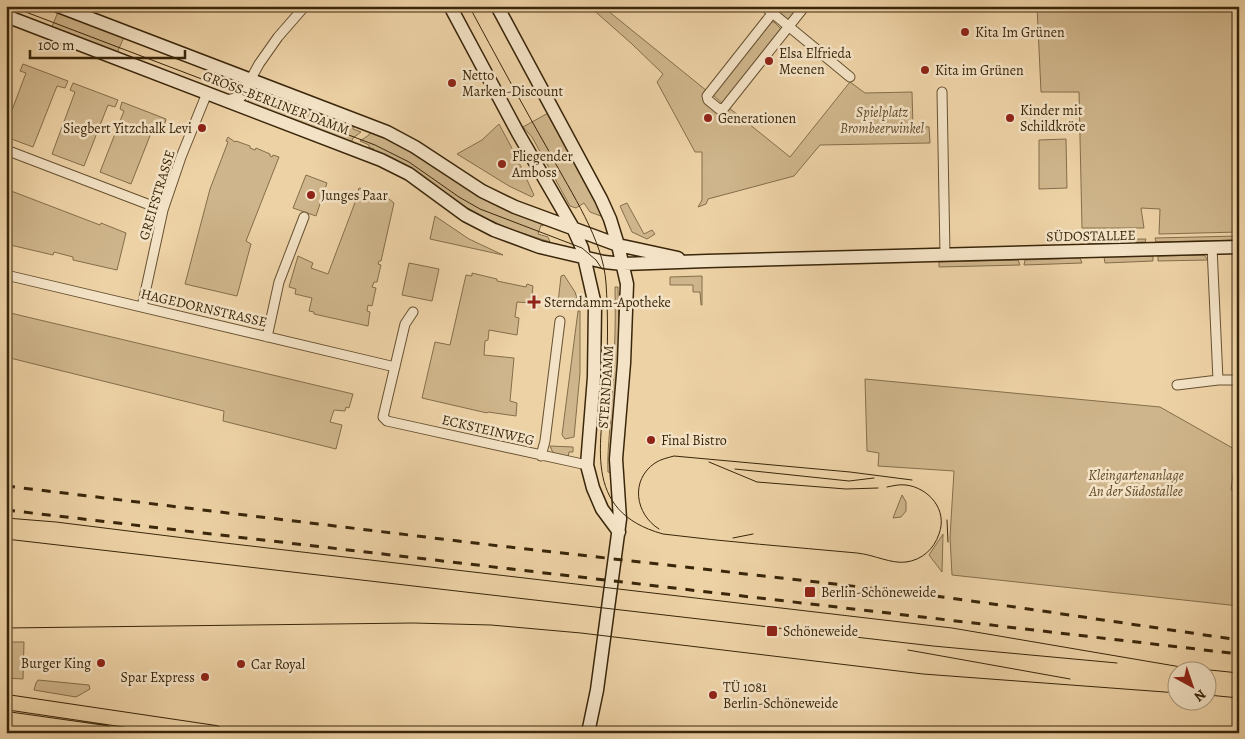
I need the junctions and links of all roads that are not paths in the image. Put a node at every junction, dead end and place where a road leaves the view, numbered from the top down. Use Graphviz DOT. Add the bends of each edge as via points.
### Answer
graph roads {
  1 [pos="58,6"];
  2 [pos="305,6"];
  3 [pos="450,6"];
  4 [pos="496,6"];
  5 [pos="764,6"];
  6 [pos="805,6"];
  7 [pos="776,10"];
  8 [pos="6,16"];
  9 [pos="789,26"];
  10 [pos="850,77"];
  11 [pos="251,80"];
  12 [pos="942,92"];
  13 [pos="206,93"];
  14 [pos="225,100"];
  15 [pos="6,150"];
  16 [pos="164,210"];
  17 [pos="304,217"];
  18 [pos="573,228"];
  19 [pos="618,245"];
  20 [pos="1239,246"];
  21 [pos="1212,247"];
  22 [pos="945,254"];
  23 [pos="585,258"];
  24 [pos="692,261"];
  25 [pos="623,264"];
  26 [pos="6,276"];
  27 [pos="142,308"];
  28 [pos="413,312"];
  29 [pos="560,321"];
  30 [pos="267,337"];
  31 [pos="395,367"];
  32 [pos="1218,380"];
  33 [pos="1239,380"];
  34 [pos="1177,385"];
  35 [pos="541,456"];
  36 [pos="578,462"];
  37 [pos="618,532"];
  38 [pos="6,702"];
  39 [pos="6,719"];
  40 [pos="162,725"];
  41 [pos="589,726"];
  42 [pos="105,733"];
  43 [pos="144,733"];
  44 [pos="215,733"];
  45 [pos="580,733"];
  1 -- 11 [label="main road, GROSS-BERLINER DAMM"];
  2 -- 11 [label="street" via="278,37"];
  3 -- 18 [label="main road, STERNDAMM"];
  4 -- 19 [label="main road, STERNDAMM" via="601,199"];
  5 -- 7 [label="street"];
  6 -- 9 [label="street"];
  7 -- 9 [label="street"];
  7 -- 9 [label="street" via="707,96 708,100 724,108"];
  8 -- 13 [label="main road, GROSS-BERLINER DAMM"];
  9 -- 10 [label="street"];
  11 -- 14 [label="street" via="241,97"];
  11 -- 18 [label="main road, GROSS-BERLINER DAMM" via="387,132 415,146 482,191"];
  12 -- 22 [label="street"];
  13 -- 14 [label="main road, GROSS-BERLINER DAMM"];
  13 -- 16 [label="street, GREIFSTRASSE"];
  14 -- 23 [label="main road, GROSS-BERLINER DAMM" via="381,160 409,174 465,215 494,230"];
  15 -- 16 [label="street"];
  16 -- 27 [label="street, GREIFSTRASSE"];
  17 -- 30 [label="street" via="279,282"];
  18 -- 19 [label="main road"];
  18 -- 23 [label="main road, STERNDAMM"];
  19 -- 24 [label="main road, SÜDOSTALLEE"];
  19 -- 25 [label="main road, STERNDAMM"];
  20 -- 21 [label="main road, SÜDOSTALLEE"];
  21 -- 22 [label="main road, SÜDOSTALLEE"];
  21 -- 32 [label="street"];
  22 -- 24 [label="main road, SÜDOSTALLEE"];
  23 -- 25 [label="main road, SÜDOSTALLEE"];
  23 -- 36 [label="main road, STERNDAMM" via="595,306 594,377"];
  24 -- 25 [label="main road, SÜDOSTALLEE"];
  25 -- 37 [label="main road, STERNDAMM" via="626,284 624,363 616,459 620,511"];
  26 -- 27 [label="street, HAGEDORNSTRASSE"];
  27 -- 30 [label="street, HAGEDORNSTRASSE"];
  28 -- 31 [label="street" via="405,324"];
  29 -- 35 [label="street"];
  30 -- 31 [label="street, HAGEDORNSTRASSE"];
  31 -- 35 [label="street, ECKSTEINWEG" via="383,417 387,421"];
  32 -- 33 [label="street"];
  32 -- 34 [label="street"];
  35 -- 36 [label="street, ECKSTEINWEG"];
  36 -- 37 [label="main road, STERNDAMM"];
  37 -- 41 [label="main road, STERNDAMM" via="597,690"];
  38 -- 40 [label="main road"];
  39 -- 42 [label="main road"];
  40 -- 43 [label="main road"];
  40 -- 44 [label="main road"];
  41 -- 45 [label="main road"];
}
